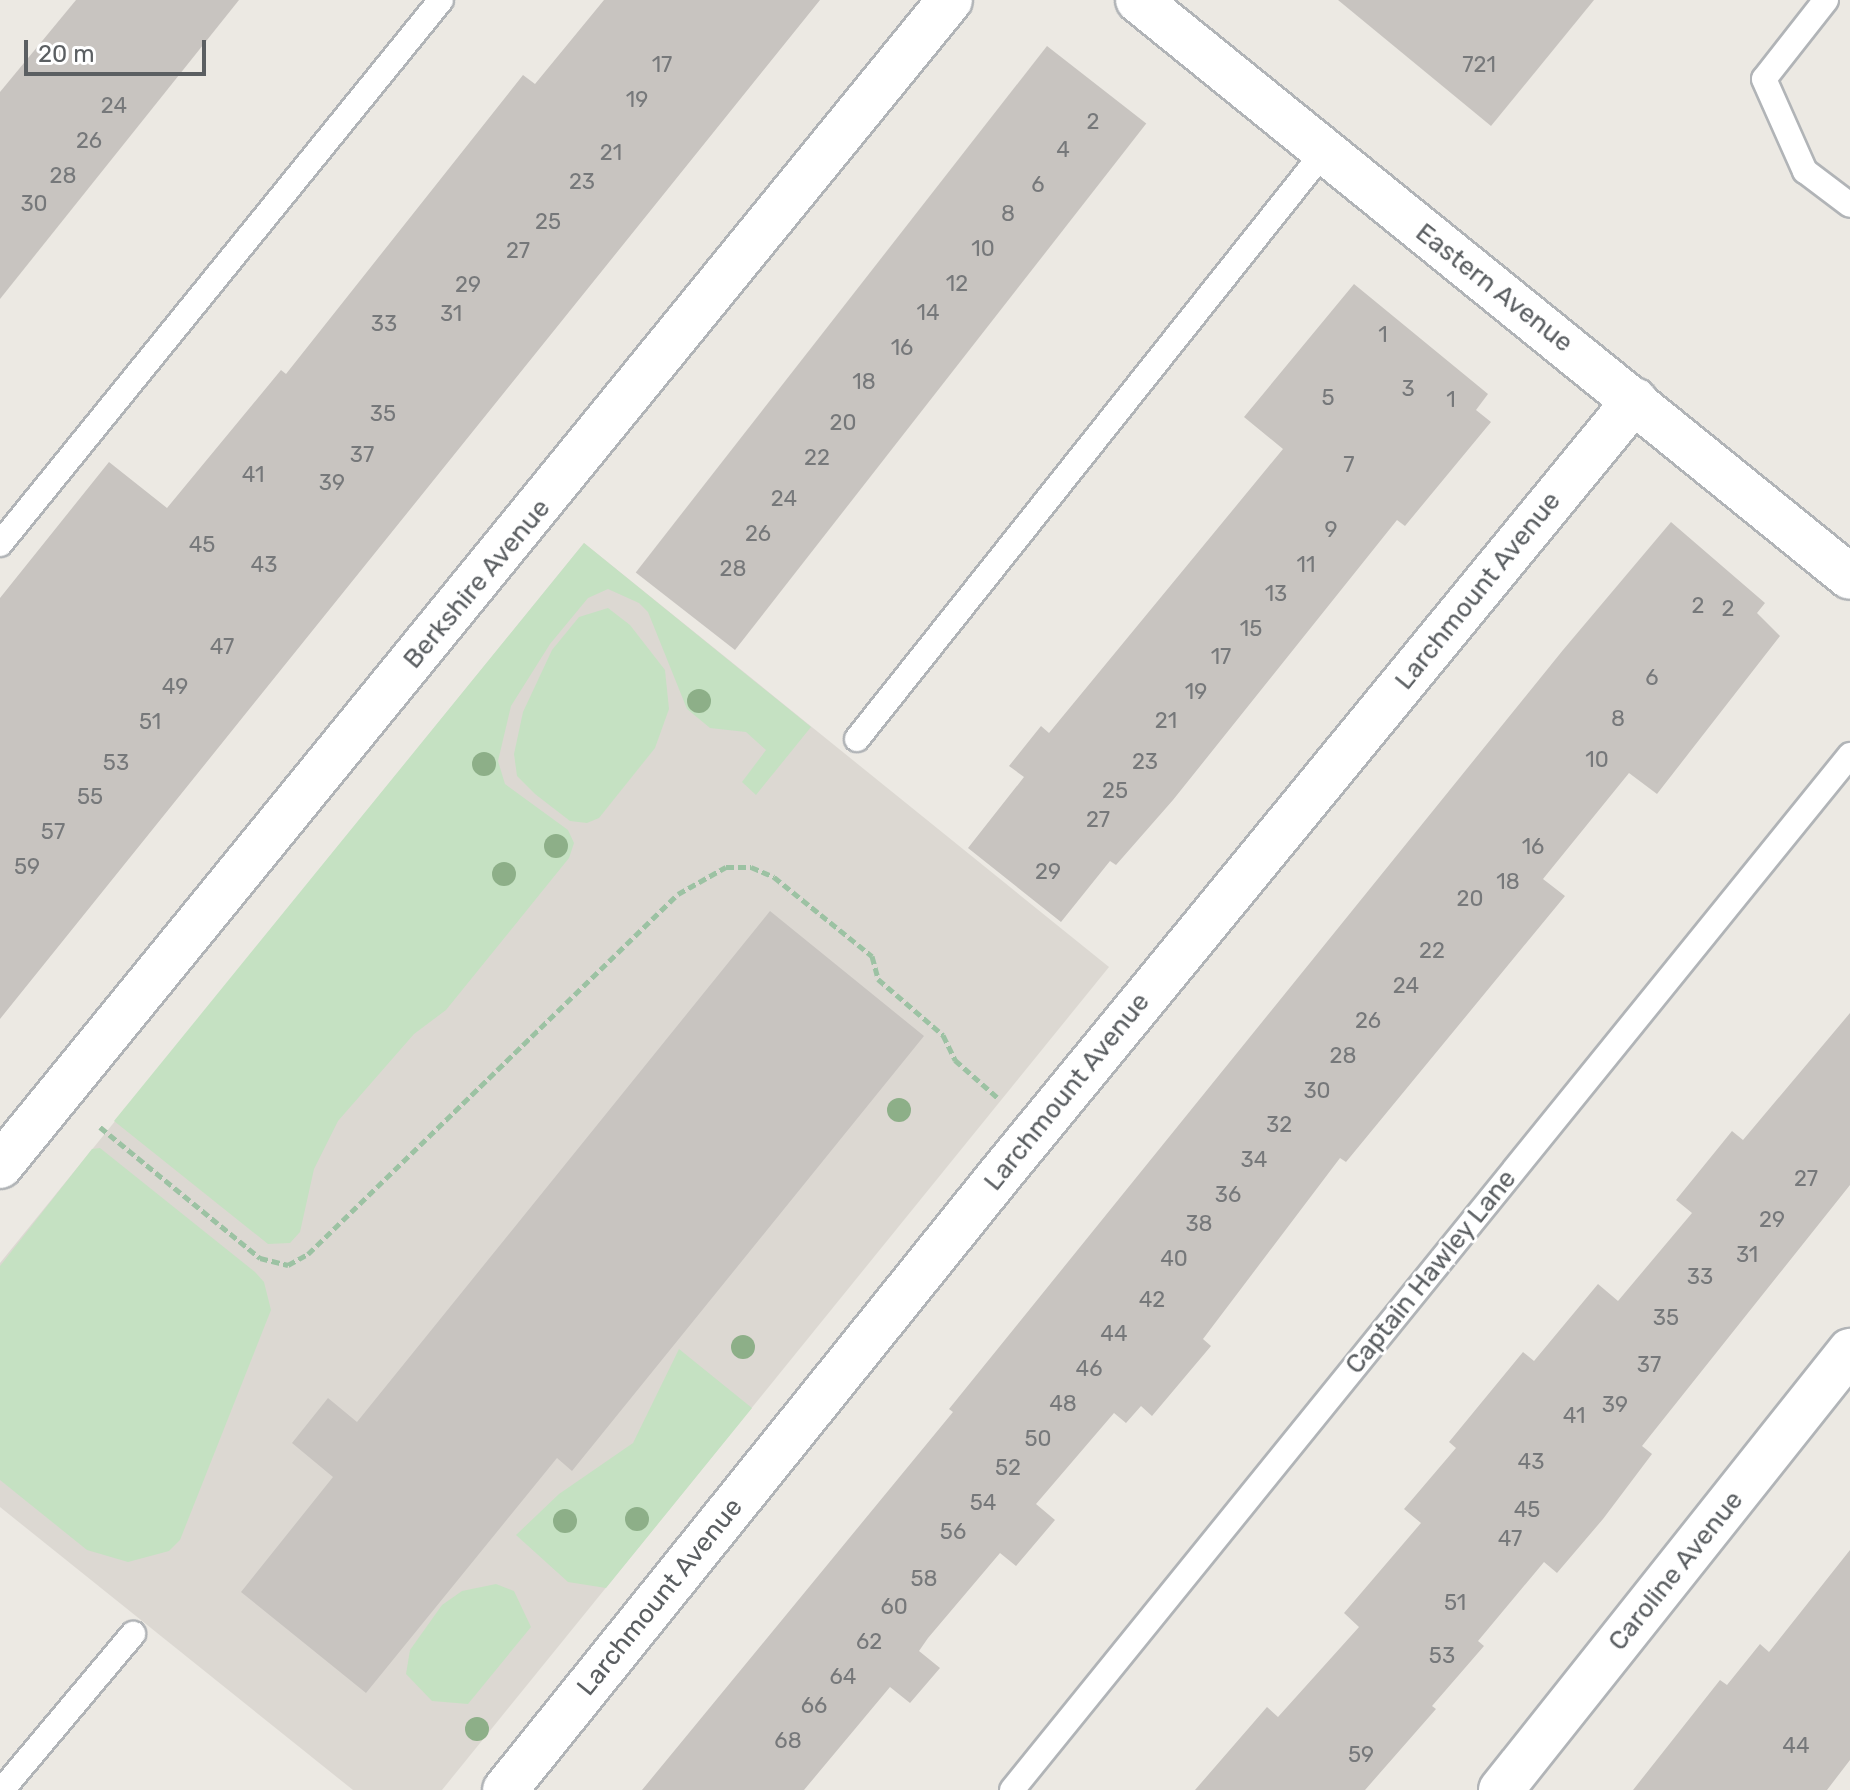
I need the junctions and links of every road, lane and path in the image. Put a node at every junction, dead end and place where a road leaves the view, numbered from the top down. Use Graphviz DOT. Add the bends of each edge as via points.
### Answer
graph roads {
  1 [pos="441,0"];
  2 [pos="950,0"];
  3 [pos="1138,0"];
  4 [pos="1826,0"];
  5 [pos="1323,153"];
  6 [pos="1850,205"];
  7 [pos="1635,400"];
  8 [pos="0,544"];
  9 [pos="1850,577"];
  10 [pos="857,739"];
  11 [pos="1850,755"];
  12 [pos="1007,1105"];
  13 [pos="99,1126"];
  14 [pos="0,1166"];
  15 [pos="1850,1351"];
  16 [pos="133,1634"];
  17 [pos="2,1790"];
  18 [pos="505,1790"];
  19 [pos="1012,1790"];
  20 [pos="1501,1790"];
  1 -- 8 [label="lane"];
  2 -- 14 [label="street, Berkshire Avenue"];
  3 -- 5 [label="street, Eastern Avenue"];
  4 -- 6 [label="lane" via="1764,79 1805,171"];
  5 -- 7 [label="street, Eastern Avenue"];
  5 -- 10 [label="lane"];
  7 -- 9 [label="street, Eastern Avenue"];
  7 -- 18 [label="street, Larchmount Avenue"];
  11 -- 19 [label="lane, Captain Hawley Lane"];
  12 -- 13 [label="path" via="955,1060 943,1035 878,979 872,956 774,877 751,867 726,867 678,894 308,1254 288,1265 260,1258"];
  15 -- 20 [label="street, Caroline Avenue"];
  16 -- 17 [label="lane"];
}
